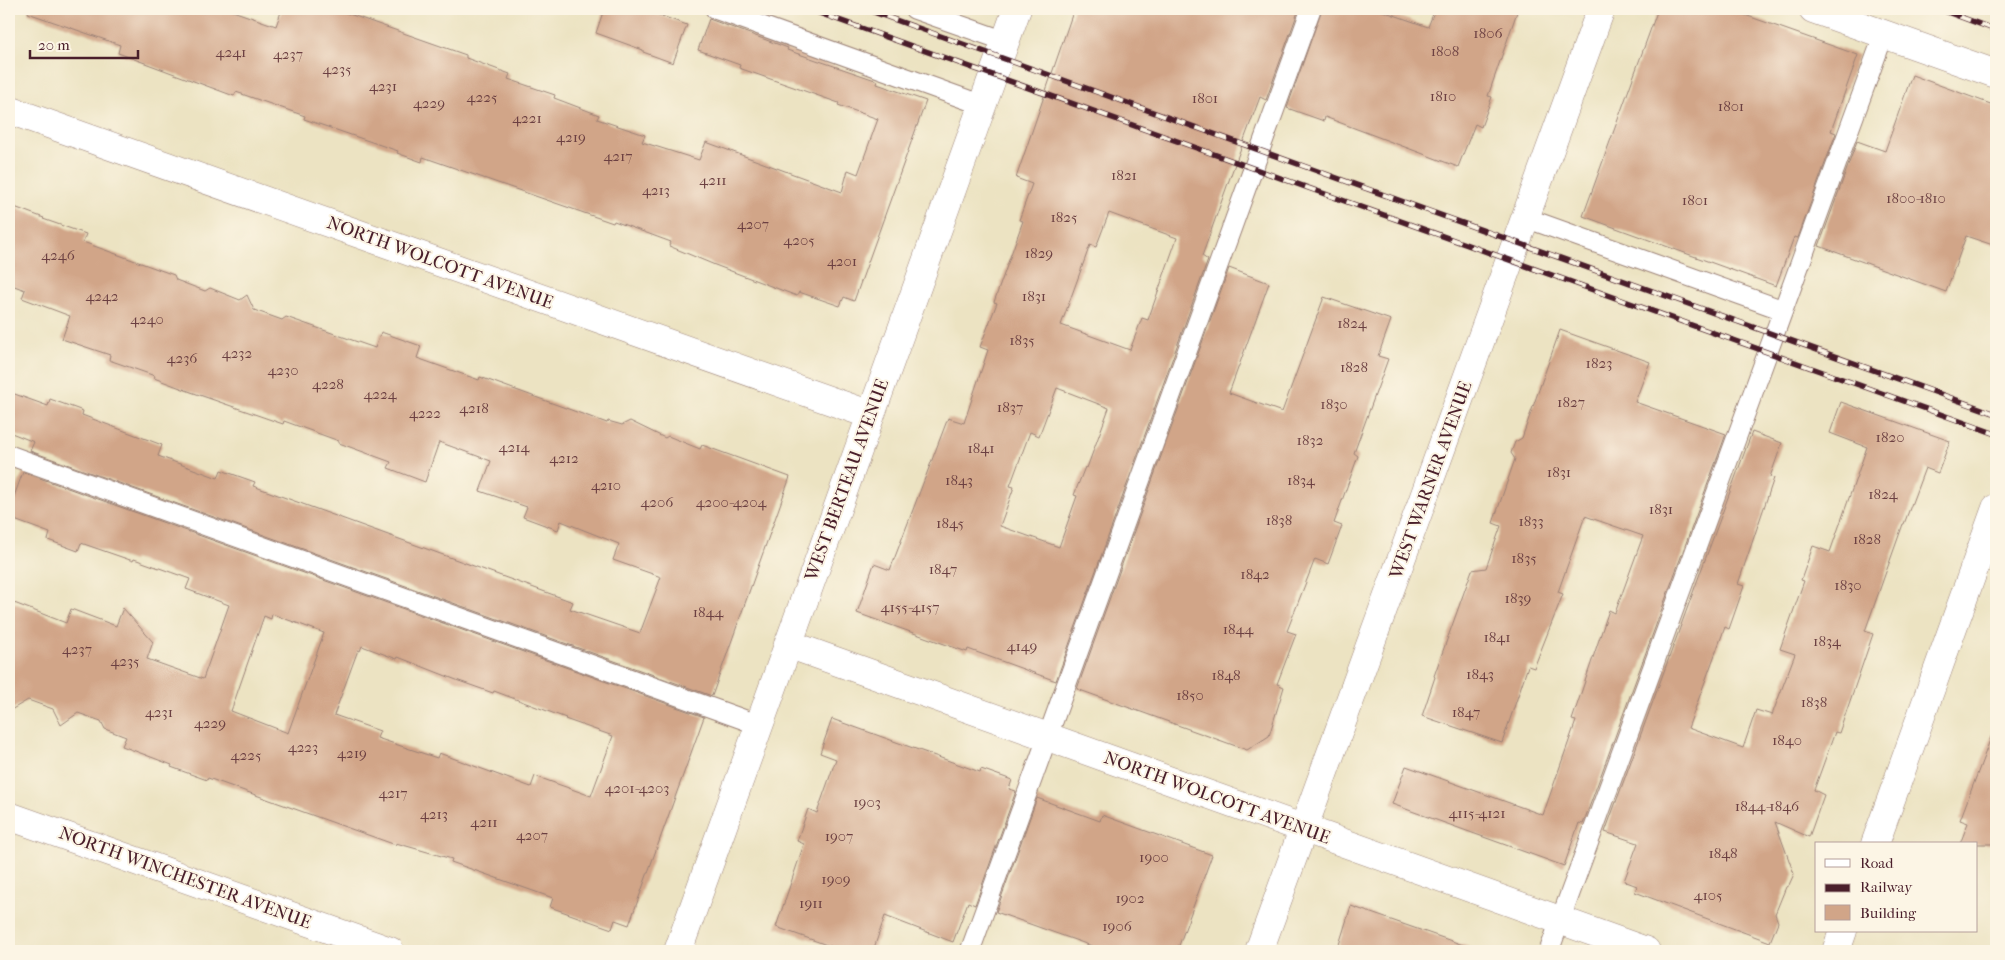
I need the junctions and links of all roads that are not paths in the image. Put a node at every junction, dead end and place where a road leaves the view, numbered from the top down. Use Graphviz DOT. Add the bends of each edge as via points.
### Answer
graph roads {
  1 [pos="716,9"];
  2 [pos="914,9"];
  3 [pos="1017,9"];
  4 [pos="1312,9"];
  5 [pos="1601,9"];
  6 [pos="1813,9"];
  7 [pos="1884,34"];
  8 [pos="1005,41"];
  9 [pos="1996,74"];
  10 [pos="982,105"];
  11 [pos="9,110"];
  12 [pos="1526,218"];
  13 [pos="1783,310"];
  14 [pos="871,415"];
  15 [pos="9,455"];
  16 [pos="1996,508"];
  17 [pos="788,644"];
  18 [pos="759,726"];
  19 [pos="1048,737"];
  20 [pos="9,816"];
  21 [pos="1304,829"];
  22 [pos="1876,842"];
  23 [pos="1560,921"];
  24 [pos="1843,932"];
  25 [pos="390,951"];
  26 [pos="678,951"];
  27 [pos="970,951"];
  28 [pos="1259,951"];
  29 [pos="1549,951"];
  30 [pos="1646,951"];
  31 [pos="1836,951"];
  1 -- 10 [label="lane"];
  2 -- 8 [label="lane"];
  3 -- 8 [label="street, WEST BERTEAU AVENUE"];
  4 -- 19 [label="lane"];
  5 -- 12 [label="street, WEST WARNER AVENUE"];
  6 -- 7 [label="street"];
  7 -- 9 [label="street"];
  7 -- 13 [label="lane"];
  8 -- 10 [label="street, WEST BERTEAU AVENUE"];
  10 -- 14 [label="street, WEST BERTEAU AVENUE"];
  11 -- 14 [label="street, NORTH WOLCOTT AVENUE"];
  12 -- 13 [label="lane"];
  12 -- 21 [label="street, WEST WARNER AVENUE"];
  13 -- 23 [label="lane"];
  14 -- 17 [label="street, WEST BERTEAU AVENUE"];
  15 -- 18 [label="lane"];
  16 -- 22 [label="street"];
  17 -- 18 [label="street, WEST BERTEAU AVENUE"];
  17 -- 19 [label="street, NORTH WOLCOTT AVENUE"];
  18 -- 26 [label="street, WEST BERTEAU AVENUE"];
  19 -- 21 [label="street, NORTH WOLCOTT AVENUE"];
  19 -- 27 [label="lane"];
  20 -- 25 [label="street, NORTH WINCHESTER AVENUE"];
  21 -- 23 [label="street, NORTH WOLCOTT AVENUE"];
  21 -- 28 [label="street, WEST WARNER AVENUE"];
  23 -- 29 [label="lane"];
  23 -- 30 [label="street, NORTH WOLCOTT AVENUE"];
  24 -- 31 [label="street"];
}
